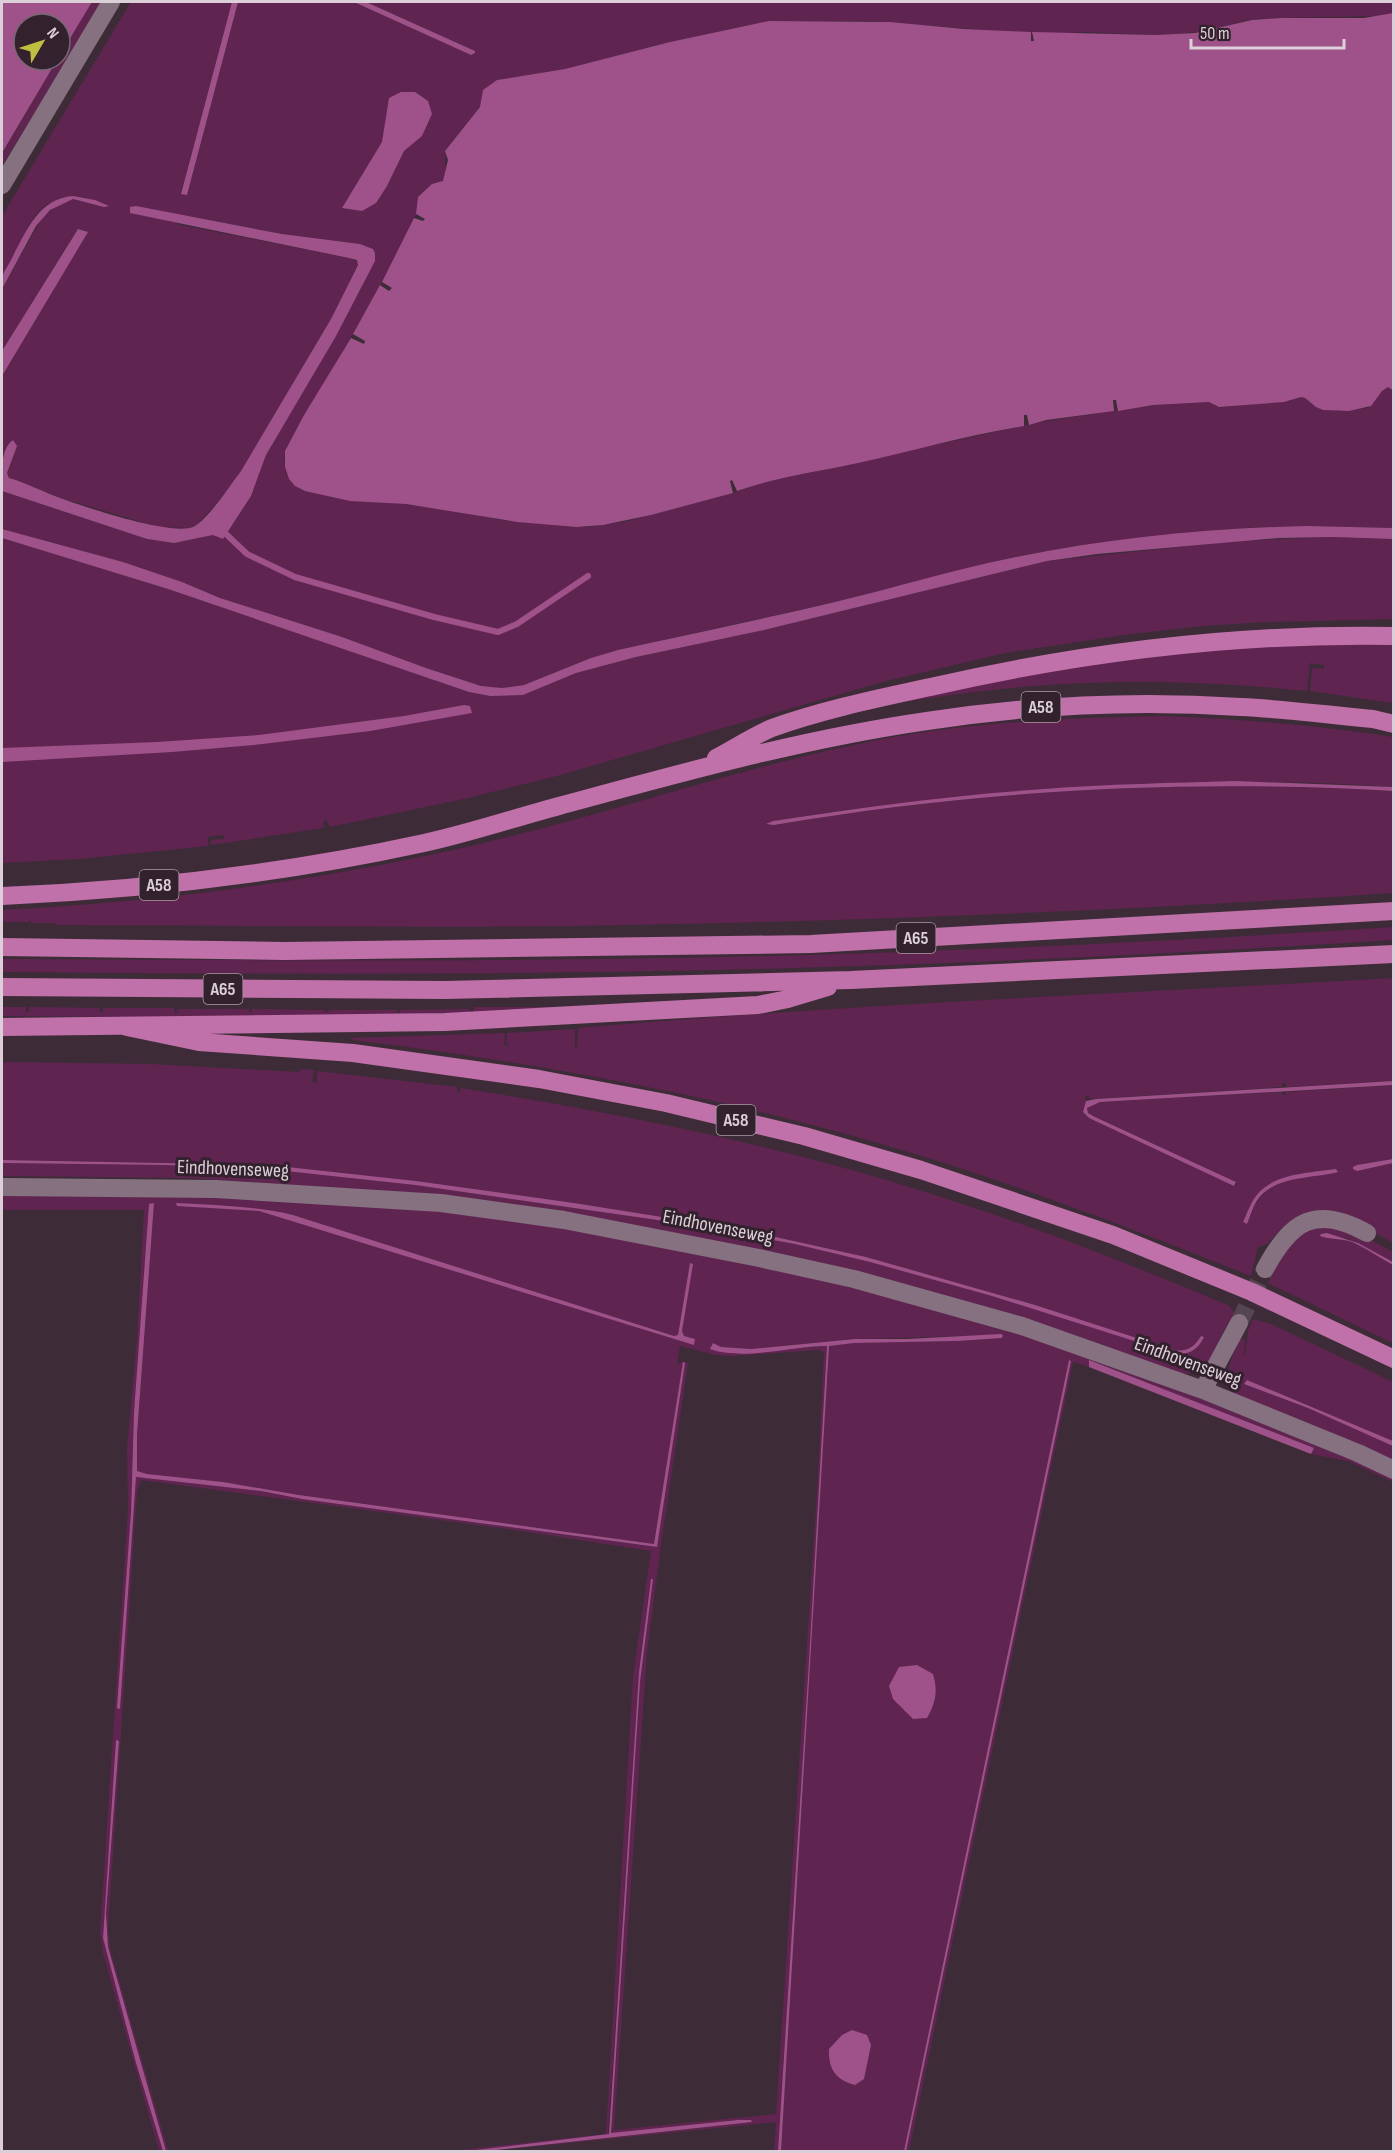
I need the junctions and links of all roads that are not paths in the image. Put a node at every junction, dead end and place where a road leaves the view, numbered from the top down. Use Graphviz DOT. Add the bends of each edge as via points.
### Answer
graph roads {
  1 [pos="111,2"];
  2 [pos="2,185"];
  3 [pos="1394,636"];
  4 [pos="1394,724"];
  5 [pos="694,770"];
  6 [pos="2,896"];
  7 [pos="1394,911"];
  8 [pos="2,948"];
  9 [pos="1394,954"];
  10 [pos="851,980"];
  11 [pos="2,987"];
  12 [pos="2,1027"];
  13 [pos="127,1027"];
  14 [pos="2,1187"];
  15 [pos="1367,1233"];
  16 [pos="1265,1269"];
  17 [pos="1239,1323"];
  18 [pos="1394,1359"];
  19 [pos="1203,1390"];
  20 [pos="1394,1470"];
  1 -- 2 [label="street"];
  3 -- 5 [label="highway" via="1252,638 1137,650 993,673 841,707 771,729"];
  4 -- 5 [label="highway, A58" via="1241,707 1132,704 1034,708 837,736"];
  5 -- 6 [label="highway, A58" via="428,842 315,864 147,886"];
  7 -- 8 [label="highway, A65" via="811,944 285,951"];
  9 -- 10 [label="highway, A65"];
  10 -- 11 [label="highway, A65" via="445,990"];
  10 -- 13 [label="highway, A58" via="758,1005 445,1022"];
  12 -- 13 [label="highway, A58"];
  13 -- 18 [label="highway, A58" via="200,1042 353,1053 539,1079 666,1103 804,1136 921,1170 1113,1235 1252,1292"];
  14 -- 19 [label="street, Eindhovenseweg" via="239,1191 441,1203 564,1220 886,1287 1022,1326"];
  15 -- 16 [label="street" via="1339,1220 1320,1219 1296,1227 1278,1246"];
  17 -- 19 [label="street"];
  19 -- 20 [label="street, Eindhovenseweg"];
}
